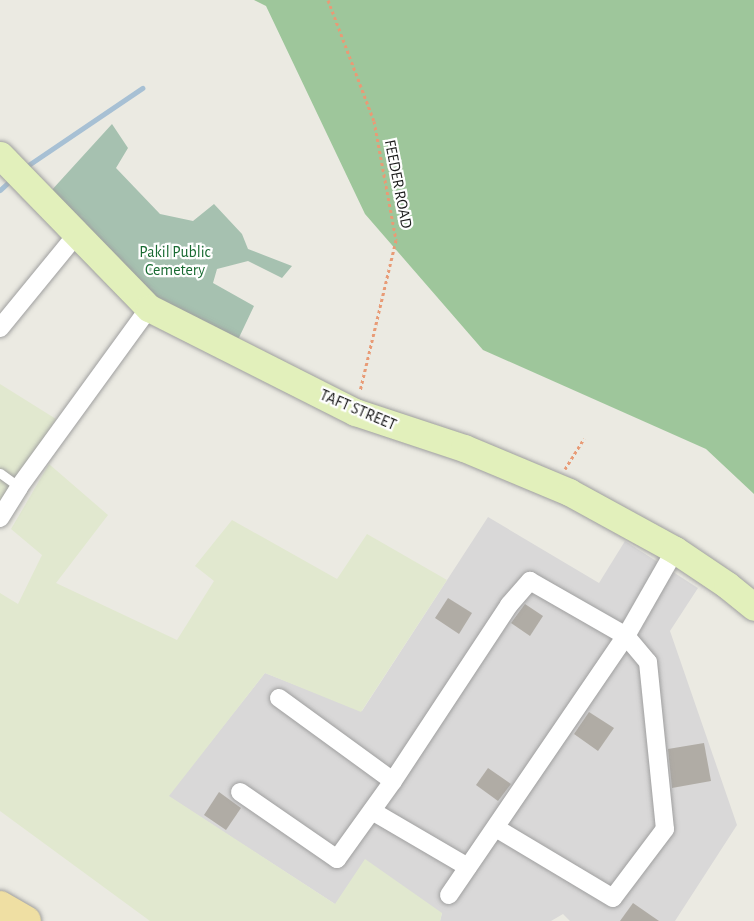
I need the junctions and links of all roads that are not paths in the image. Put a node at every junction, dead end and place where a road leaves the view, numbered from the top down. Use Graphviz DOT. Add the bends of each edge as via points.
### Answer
graph roads {
  1 [pos="2,157"];
  2 [pos="76,235"];
  3 [pos="149,308"];
  4 [pos="0,328"];
  5 [pos="0,473"];
  6 [pos="19,488"];
  7 [pos="0,518"];
  8 [pos="675,550"];
  9 [pos="754,607"];
  10 [pos="626,636"];
  11 [pos="279,698"];
  12 [pos="393,781"];
  13 [pos="240,792"];
  14 [pos="372,811"];
  15 [pos="496,828"];
  16 [pos="468,867"];
  17 [pos="449,895"];
  18 [pos="0,906"];
  19 [pos="26,921"];
  1 -- 2 [label="main road, TAFT STREET"];
  2 -- 3 [label="main road, TAFT STREET"];
  2 -- 4 [label="street"];
  3 -- 6 [label="street"];
  3 -- 8 [label="main road, TAFT STREET" via="355,412 464,448 555,486"];
  5 -- 6 [label="lane"];
  6 -- 7 [label="street"];
  8 -- 9 [label="main road, TAFT STREET"];
  8 -- 10 [label="street"];
  10 -- 12 [label="street" via="530,580 508,605"];
  10 -- 15 [label="street"];
  10 -- 15 [label="street" via="648,662 665,829 614,898"];
  11 -- 12 [label="street"];
  12 -- 14 [label="street"];
  13 -- 14 [label="street" via="337,859"];
  14 -- 16 [label="street"];
  15 -- 16 [label="street"];
  16 -- 17 [label="street"];
  18 -- 19 [label="main road"];
}
